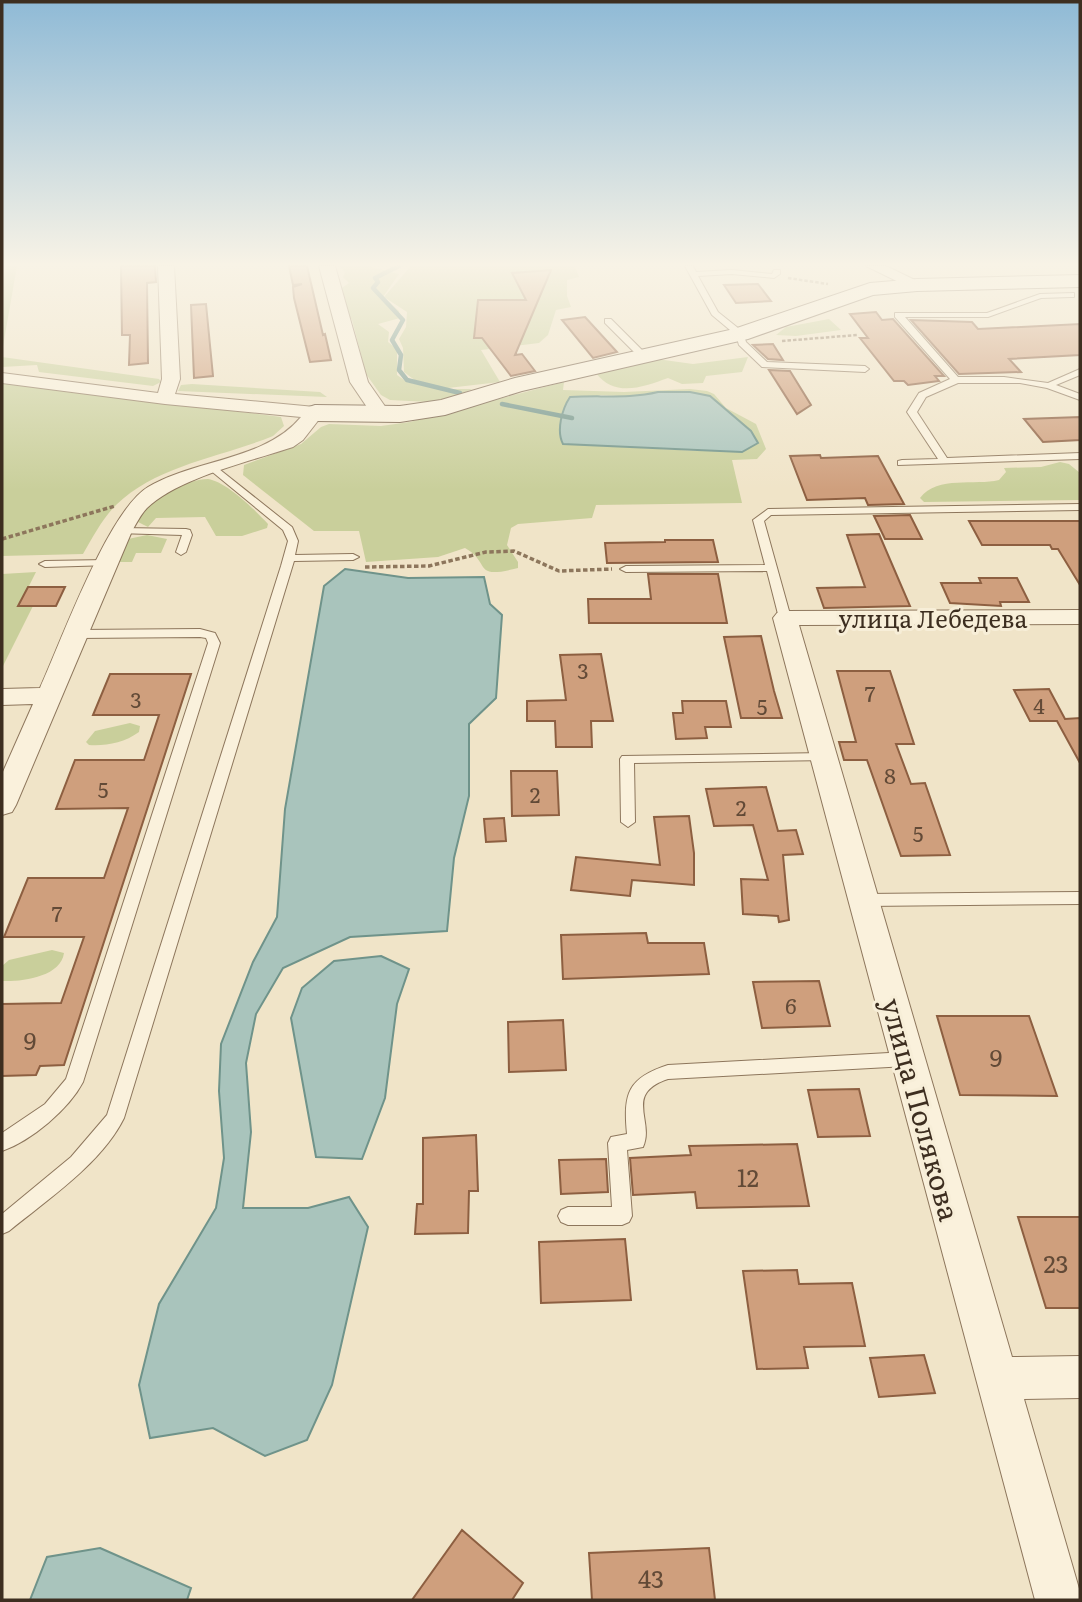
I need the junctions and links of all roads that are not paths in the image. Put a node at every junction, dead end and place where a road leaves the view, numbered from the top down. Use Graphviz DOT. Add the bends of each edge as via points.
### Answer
graph roads {
  1 [pos="169,341"];
  2 [pos="348,341"];
  3 [pos="628,341"];
  4 [pos="731,341"];
  5 [pos="743,341"];
  6 [pos="921,341"];
  7 [pos="643,356"];
  8 [pos="865,369"];
  9 [pos="1080,372"];
  10 [pos="2,378"];
  11 [pos="956,380"];
  12 [pos="1052,384"];
  13 [pos="1080,397"];
  14 [pos="166,399"];
  15 [pos="315,414"];
  16 [pos="382,415"];
  17 [pos="1080,456"];
  18 [pos="945,462"];
  19 [pos="902,463"];
  20 [pos="214,468"];
  21 [pos="1080,507"];
  22 [pos="121,531"];
  23 [pos="181,552"];
  24 [pos="353,557"];
  25 [pos="289,558"];
  26 [pos="107,563"];
  27 [pos="45,564"];
  28 [pos="772,568"];
  29 [pos="626,569"];
  30 [pos="1080,617"];
  31 [pos="785,618"];
  32 [pos="77,634"];
  33 [pos="49,696"];
  34 [pos="2,697"];
  35 [pos="825,757"];
  36 [pos="2,805"];
  37 [pos="628,822"];
  38 [pos="1080,898"];
  39 [pos="865,900"];
  40 [pos="909,1059"];
  41 [pos="2,1143"];
  42 [pos="568,1216"];
  43 [pos="2,1225"];
  44 [pos="1080,1377"];
  45 [pos="996,1378"];
  46 [pos="1059,1600"];
  1 -- 14 [label="street" via="171,379"];
  2 -- 16 [label="street" via="359,382"];
  3 -- 7 [label="lane"];
  4 -- 7 [label="street"];
  5 -- 8 [label="lane" via="765,365"];
  6 -- 11 [label="lane"];
  7 -- 16 [label="street" via="515,385 445,407"];
  9 -- 12 [label="lane"];
  10 -- 14 [label="street"];
  11 -- 12 [label="lane" via="999,378"];
  11 -- 18 [label="lane" via="922,395 912,412"];
  12 -- 13 [label="lane"];
  14 -- 15 [label="street"];
  15 -- 16 [label="street"];
  15 -- 20 [label="street" via="286,443"];
  17 -- 18 [label="lane"];
  18 -- 19 [label="lane"];
  20 -- 22 [label="street" via="154,492 137,506"];
  20 -- 25 [label="lane" via="288,529 293,541"];
  21 -- 28 [label="lane" via="768,512 758,520"];
  22 -- 23 [label="lane" via="186,532"];
  22 -- 26 [label="street"];
  24 -- 25 [label="lane"];
  25 -- 43 [label="lane" via="115,1118 79,1162"];
  26 -- 27 [label="lane"];
  26 -- 32 [label="street"];
  28 -- 29 [label="lane"];
  28 -- 31 [label="lane"];
  30 -- 31 [label="street, улица Лебедева"];
  31 -- 35 [label="street, улица Полякова"];
  32 -- 33 [label="street"];
  32 -- 41 [label="lane" via="200,633 211,636 214,643 74,1082 54,1109"];
  33 -- 34 [label="street"];
  33 -- 36 [label="street"];
  35 -- 37 [label="lane" via="627,759"];
  35 -- 39 [label="street, улица Полякова"];
  38 -- 39 [label="lane"];
  39 -- 40 [label="street, улица Полякова"];
  40 -- 42 [label="lane" via="668,1072 648,1077 638,1090 634,1109 637,1142 617,1143 622,1216"];
  40 -- 45 [label="street, улица Полякова"];
  44 -- 45 [label="street"];
  45 -- 46 [label="street, улица Полякова"];
}
